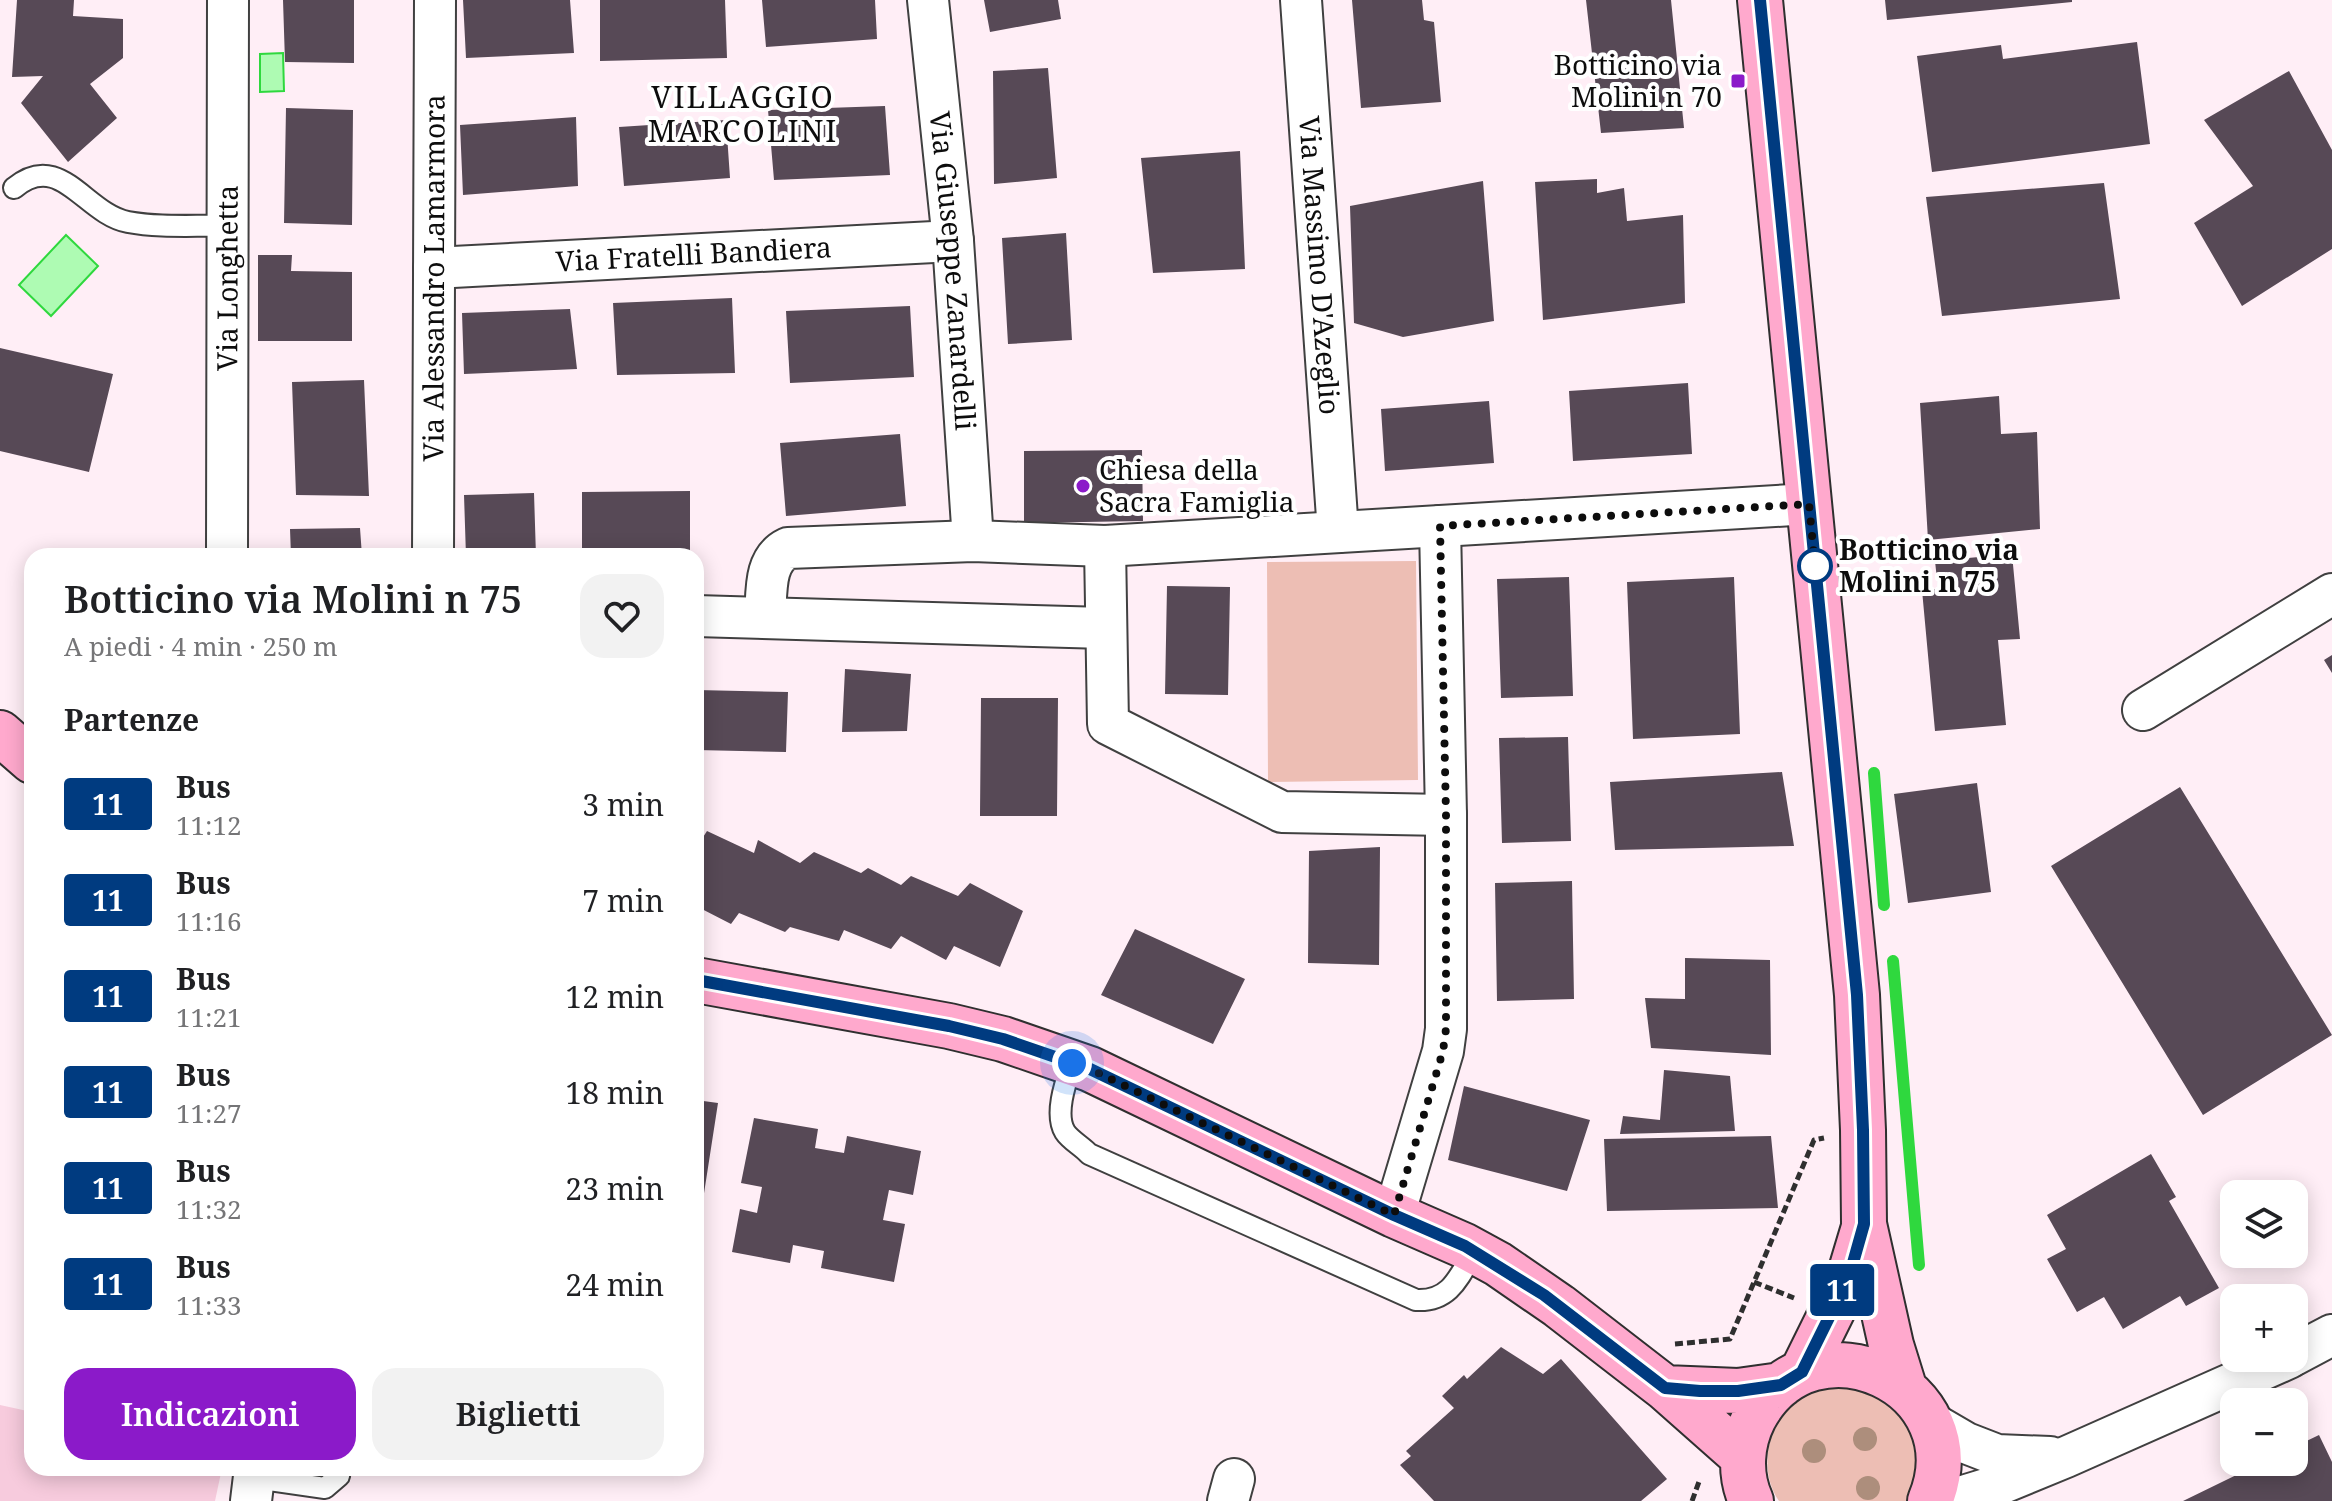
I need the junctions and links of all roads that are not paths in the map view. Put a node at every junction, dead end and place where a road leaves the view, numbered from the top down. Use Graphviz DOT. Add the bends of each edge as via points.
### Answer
graph roads {
  1 [pos="228,0"];
  2 [pos="435,0"];
  3 [pos="928,0"];
  4 [pos="1301,0"];
  5 [pos="1760,0"];
  6 [pos="14,188"];
  7 [pos="228,226"];
  8 [pos="953,241"];
  9 [pos="434,268"];
  10 [pos="1809,504"];
  11 [pos="1440,526"];
  12 [pos="1338,532"];
  13 [pos="973,541"];
  14 [pos="1105,546"];
  15 [pos="227,548"];
  16 [pos="433,548"];
  17 [pos="2332,594"];
  18 [pos="704,616"];
  19 [pos="765,618"];
  20 [pos="1105,628"];
  21 [pos="2143,710"];
  22 [pos="0,722"];
  23 [pos="24,730"];
  24 [pos="0,733"];
  25 [pos="24,754"];
  26 [pos="1446,815"];
  27 [pos="704,981"];
  28 [pos="1072,1063"];
  29 [pos="1394,1215"];
  30 [pos="1864,1224"];
  31 [pos="1474,1251"];
  32 [pos="2332,1335"];
  33 [pos="2308,1348"];
  34 [pos="2257,1372"];
  35 [pos="1792,1378"];
  36 [pos="1904,1387"];
  37 [pos="1665,1388"];
  38 [pos="1930,1422"];
  39 [pos="2066,1457"];
  40 [pos="339,1476"];
  41 [pos="1742,1481"];
  42 [pos="253,1482"];
  43 [pos="1930,1501"];
  44 [pos="1947,1501"];
  1 -- 7 [label="street, Via Longhetta"];
  2 -- 9 [label="street, Via Alessandro Lamarmora"];
  3 -- 8 [label="street, Via Giuseppe Zanardelli"];
  4 -- 12 [label="street, Via Massimo D'Azeglio"];
  5 -- 10 [label="street"];
  6 -- 7 [label="lane" via="37,175 52,176 99,211 126,221"];
  7 -- 15 [label="street, Via Longhetta"];
  8 -- 9 [label="street, Via Fratelli Bandiera"];
  8 -- 13 [label="street, Via Giuseppe Zanardelli"];
  9 -- 16 [label="street, Via Alessandro Lamarmora"];
  10 -- 11 [label="street"];
  10 -- 30 [label="street" via="1857,995"];
  11 -- 12 [label="street"];
  11 -- 26 [label="street"];
  12 -- 14 [label="street"];
  13 -- 14 [label="street"];
  13 -- 19 [label="street" via="788,548 771,562"];
  14 -- 20 [label="street"];
  17 -- 21 [label="street"];
  18 -- 19 [label="street"];
  19 -- 20 [label="street"];
  20 -- 26 [label="street" via="1108,724 1282,812"];
  22 -- 23 [label="street"];
  24 -- 25 [label="street"];
  26 -- 29 [label="street" via="1446,1029"];
  27 -- 28 [label="street" via="949,1026"];
  28 -- 29 [label="street"];
  28 -- 31 [label="lane" via="1061,1108 1065,1132 1089,1154 1416,1300 1442,1296"];
  29 -- 31 [label="street"];
  30 -- 35 [label="street" via="1849,1277"];
  30 -- 36 [label="street"];
  31 -- 37 [label="street" via="1559,1306"];
  32 -- 33 [label="street"];
  34 -- 39 [label="street"];
  35 -- 36 [label="street" via="1844,1364 1886,1375"];
  35 -- 37 [label="street" via="1738,1391"];
  35 -- 41 [label="street" via="1761,1405 1748,1430"];
  36 -- 38 [label="street"];
  37 -- 41 [label="street"];
  38 -- 39 [label="street" via="1997,1455"];
  38 -- 43 [label="street" via="1939,1465"];
  39 -- 44 [label="street"];
  40 -- 42 [label="lane" via="325,1488"];
}
